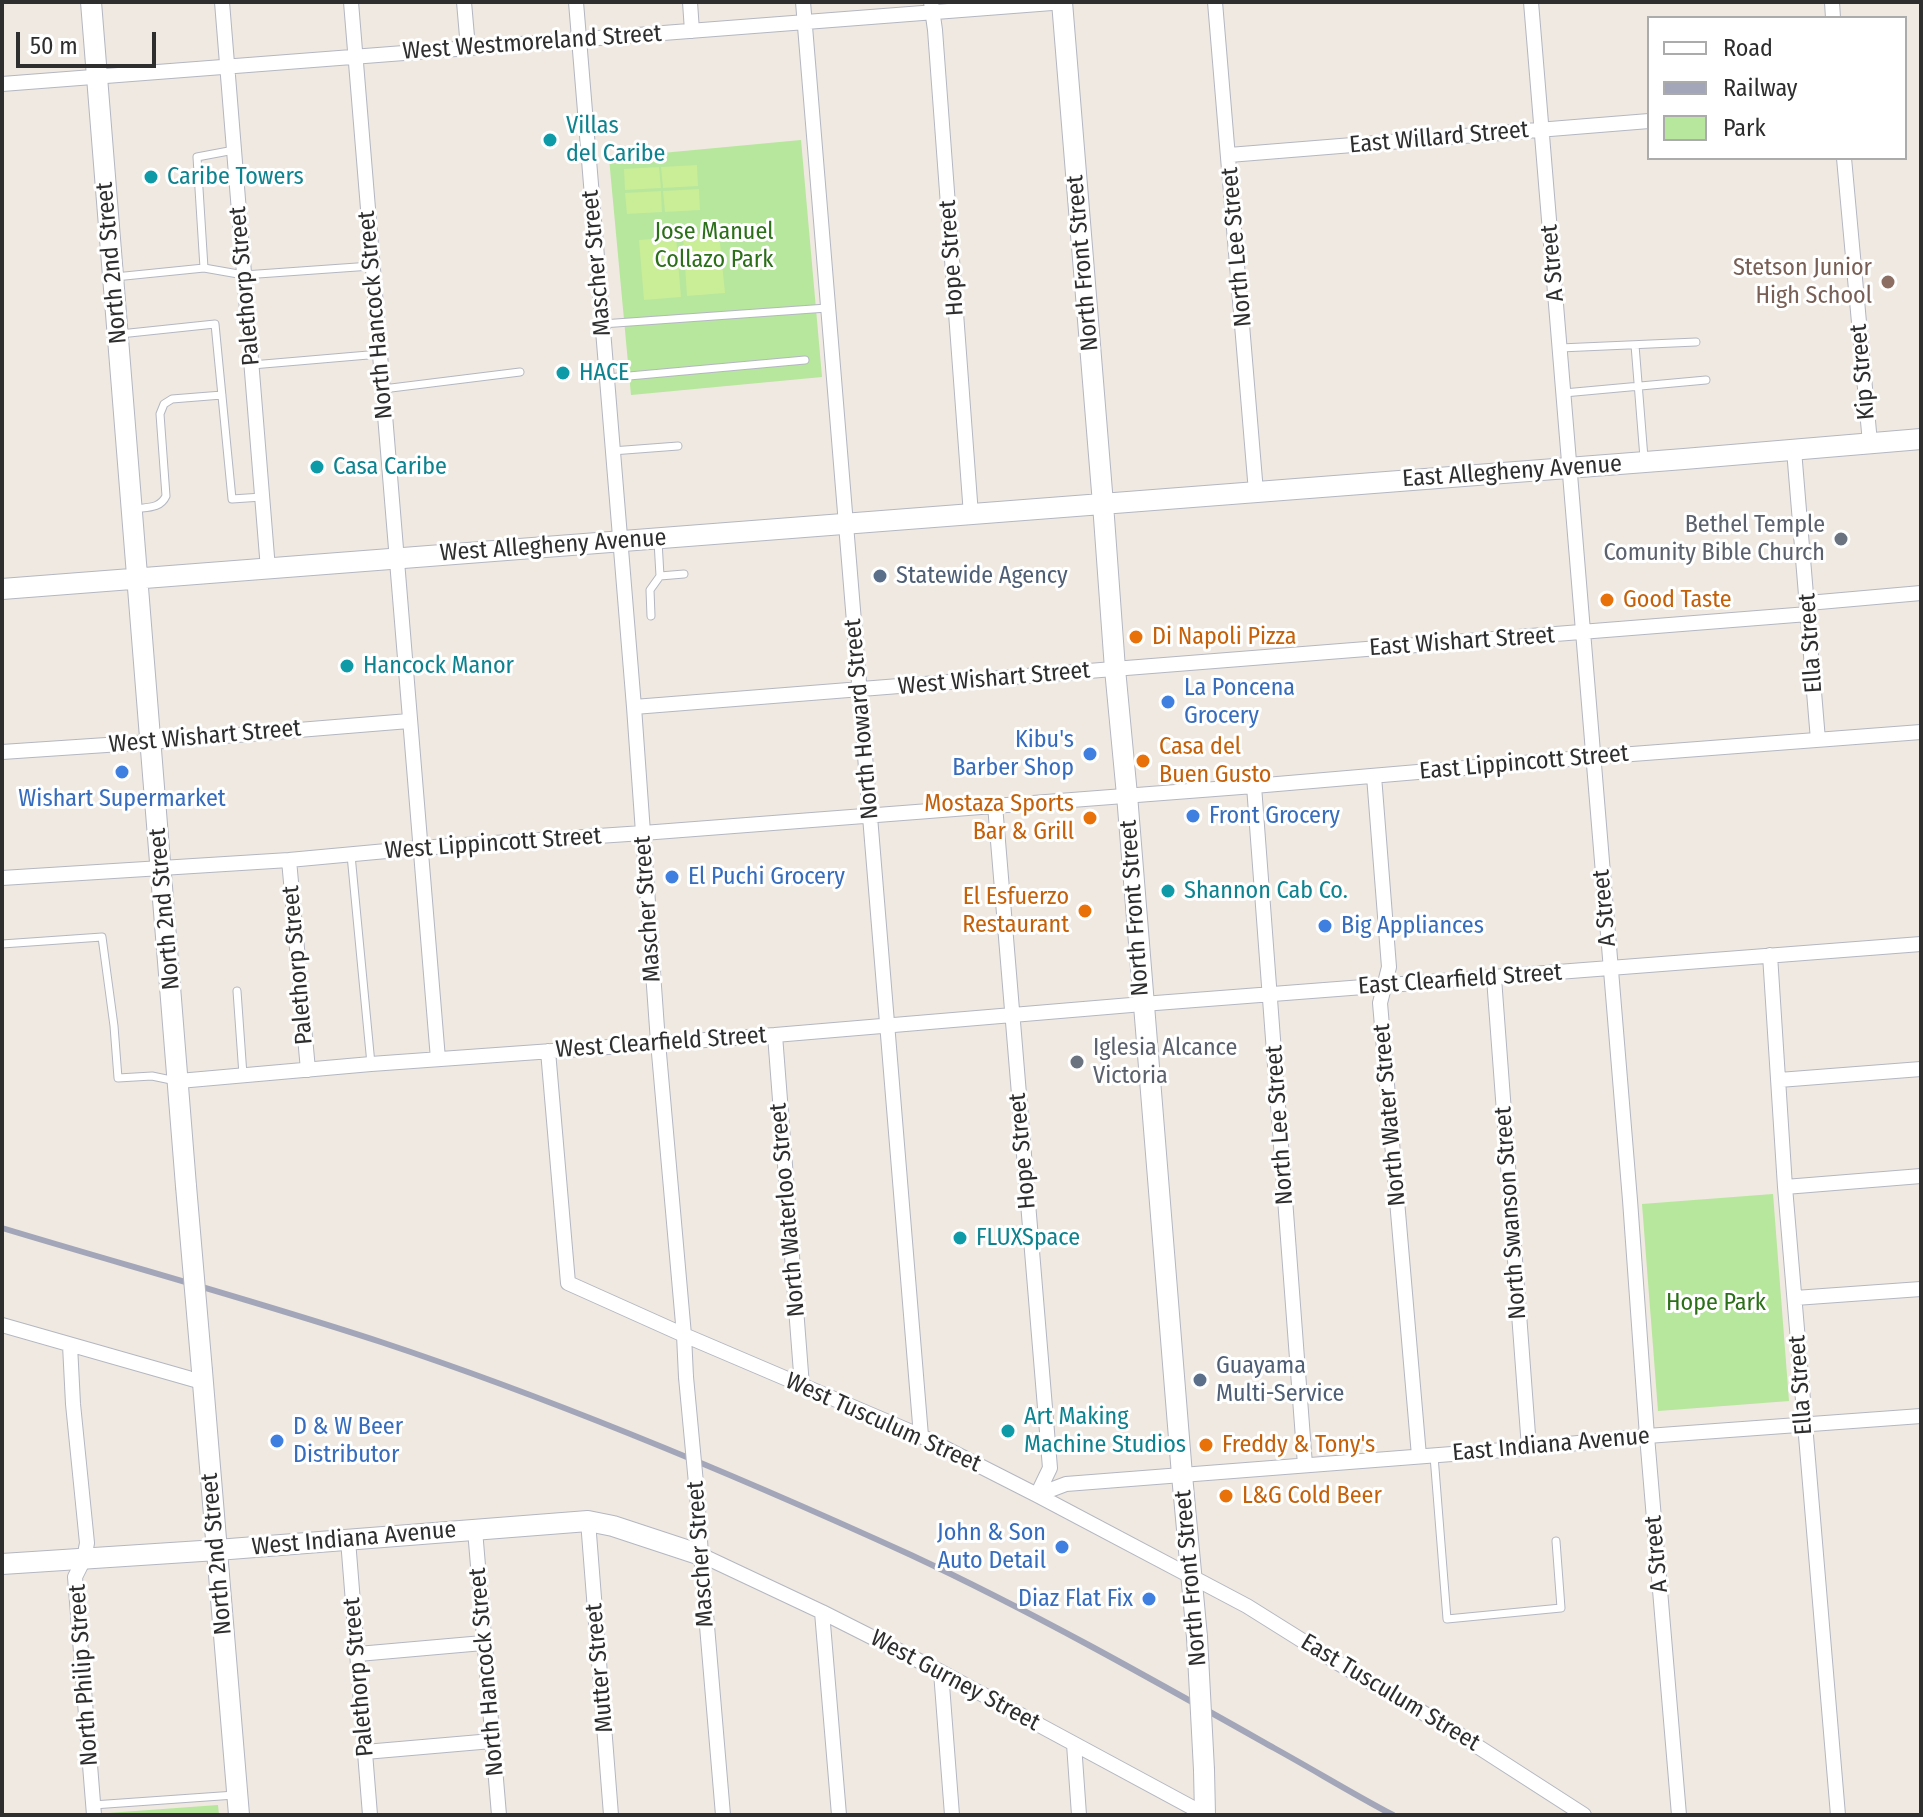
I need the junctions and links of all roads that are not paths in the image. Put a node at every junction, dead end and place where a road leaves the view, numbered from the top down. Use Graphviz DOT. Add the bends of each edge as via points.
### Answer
graph roads {
  1 [pos="91,2"];
  2 [pos="222,2"];
  3 [pos="351,2"];
  4 [pos="464,2"];
  5 [pos="576,2"];
  6 [pos="690,2"];
  7 [pos="803,2"];
  8 [pos="1063,2"];
  9 [pos="1215,2"];
  10 [pos="1531,2"];
  11 [pos="932,7"];
  12 [pos="805,23"];
  13 [pos="692,31"];
  14 [pos="579,40"];
  15 [pos="468,48"];
  16 [pos="355,57"];
  17 [pos="227,67"];
  18 [pos="97,77"];
  19 [pos="2,84"];
  20 [pos="1647,121"];
  21 [pos="1542,129"];
  22 [pos="234,150"];
  23 [pos="1229,155"];
  24 [pos="1844,160"];
  25 [pos="371,266"];
  26 [pos="204,268"];
  27 [pos="244,275"];
  28 [pos="113,277"];
  29 [pos="829,308"];
  30 [pos="602,324"];
  31 [pos="118,334"];
  32 [pos="1696,342"];
  33 [pos="1635,345"];
  34 [pos="1560,348"];
  35 [pos="380,354"];
  36 [pos="805,360"];
  37 [pos="252,365"];
  38 [pos="520,372"];
  39 [pos="607,378"];
  40 [pos="1706,380"];
  41 [pos="1639,386"];
  42 [pos="383,389"];
  43 [pos="1564,393"];
  44 [pos="222,395"];
  45 [pos="1921,439"];
  46 [pos="1870,443"];
  47 [pos="678,446"];
  48 [pos="1794,450"];
  49 [pos="612,451"];
  50 [pos="1645,462"];
  51 [pos="1570,468"];
  52 [pos="1256,492"];
  53 [pos="262,497"];
  54 [pos="1103,504"];
  55 [pos="132,509"];
  56 [pos="971,515"];
  57 [pos="846,524"];
  58 [pos="658,539"];
  59 [pos="620,542"];
  60 [pos="395,558"];
  61 [pos="268,569"];
  62 [pos="684,574"];
  63 [pos="660,576"];
  64 [pos="138,579"];
  65 [pos="2,589"];
  66 [pos="1921,593"];
  67 [pos="1808,608"];
  68 [pos="651,616"];
  69 [pos="1582,633"];
  70 [pos="1115,669"];
  71 [pos="860,690"];
  72 [pos="634,707"];
  73 [pos="409,721"];
  74 [pos="1921,732"];
  75 [pos="1818,740"];
  76 [pos="151,742"];
  77 [pos="2,752"];
  78 [pos="1593,757"];
  79 [pos="1374,776"];
  80 [pos="1254,786"];
  81 [pos="1127,795"];
  82 [pos="995,805"];
  83 [pos="870,814"];
  84 [pos="643,833"];
  85 [pos="419,848"];
  86 [pos="351,855"];
  87 [pos="289,860"];
  88 [pos="162,869"];
  89 [pos="2,878"];
  90 [pos="2,944"];
  91 [pos="1921,944"];
  92 [pos="1770,955"];
  93 [pos="1610,968"];
  94 [pos="1494,978"];
  95 [pos="1383,986"];
  96 [pos="237,991"];
  97 [pos="1270,995"];
  98 [pos="1143,1004"];
  99 [pos="1011,1015"];
  100 [pos="887,1025"];
  101 [pos="775,1035"];
  102 [pos="658,1042"];
  103 [pos="548,1051"];
  104 [pos="438,1059"];
  105 [pos="371,1064"];
  106 [pos="1921,1069"];
  107 [pos="308,1070"];
  108 [pos="243,1075"];
  109 [pos="1779,1080"];
  110 [pos="179,1081"];
  111 [pos="1921,1176"];
  112 [pos="1785,1187"];
  113 [pos="1921,1289"];
  114 [pos="1795,1298"];
  115 [pos="2,1325"];
  116 [pos="684,1335"];
  117 [pos="70,1345"];
  118 [pos="202,1376"];
  119 [pos="802,1386"];
  120 [pos="1921,1416"];
  121 [pos="1804,1424"];
  122 [pos="921,1436"];
  123 [pos="1647,1436"];
  124 [pos="1529,1448"];
  125 [pos="1426,1455"];
  126 [pos="1305,1465"];
  127 [pos="1182,1475"];
  128 [pos="1037,1495"];
  129 [pos="588,1521"];
  130 [pos="475,1530"];
  131 [pos="348,1540"];
  132 [pos="1556,1541"];
  133 [pos="217,1550"];
  134 [pos="701,1555"];
  135 [pos="84,1559"];
  136 [pos="2,1564"];
  137 [pos="1192,1578"];
  138 [pos="822,1612"];
  139 [pos="483,1643"];
  140 [pos="358,1654"];
  141 [pos="941,1672"];
  142 [pos="492,1741"];
  143 [pos="1074,1744"];
  144 [pos="365,1752"];
  145 [pos="238,1805"];
  146 [pos="94,1810"];
  147 [pos="370,1815"];
  148 [pos="499,1815"];
  149 [pos="611,1815"];
  150 [pos="723,1815"];
  151 [pos="839,1815"];
  152 [pos="952,1815"];
  153 [pos="1079,1815"];
  154 [pos="1205,1815"];
  155 [pos="1584,1815"];
  156 [pos="1679,1815"];
  157 [pos="1838,1815"];
  1 -- 18 [label="street, North 2nd Street"];
  2 -- 17 [label="street, Palethorp Street"];
  3 -- 16 [label="street, North Hancock Street"];
  4 -- 15 [label="street"];
  5 -- 14 [label="street, Mascher Street"];
  6 -- 13 [label="street"];
  7 -- 12 [label="street, North Howard Street"];
  8 -- 11 [label="street, West Westmoreland Street"];
  8 -- 54 [label="street, North Front Street"];
  9 -- 23 [label="street, North Lee Street"];
  10 -- 21 [label="street, A Street"];
  11 -- 12 [label="street, West Westmoreland Street"];
  11 -- 56 [label="street, Hope Street"];
  12 -- 13 [label="street, West Westmoreland Street"];
  12 -- 29 [label="street, North Howard Street"];
  13 -- 14 [label="street, West Westmoreland Street"];
  14 -- 15 [label="street, West Westmoreland Street"];
  14 -- 30 [label="street, Mascher Street"];
  15 -- 16 [label="street, West Westmoreland Street"];
  16 -- 17 [label="street, West Westmoreland Street"];
  16 -- 25 [label="street, North Hancock Street"];
  17 -- 18 [label="street, West Westmoreland Street"];
  17 -- 22 [label="street, Palethorp Street"];
  18 -- 19 [label="street, West Westmoreland Street"];
  18 -- 28 [label="street, North 2nd Street"];
  20 -- 21 [label="street, East Willard Street"];
  21 -- 23 [label="street, East Willard Street"];
  21 -- 34 [label="street, A Street"];
  22 -- 26 [label="lane" via="197,157"];
  22 -- 27 [label="street, Palethorp Street"];
  23 -- 52 [label="street, North Lee Street"];
  24 -- 46 [label="street, Kip Street"];
  25 -- 27 [label="lane"];
  25 -- 35 [label="street, North Hancock Street"];
  26 -- 27 [label="lane"];
  26 -- 28 [label="lane"];
  27 -- 37 [label="street, Palethorp Street"];
  28 -- 31 [label="street, North 2nd Street"];
  29 -- 30 [label="lane"];
  29 -- 57 [label="street, North Howard Street"];
  30 -- 39 [label="street, Mascher Street"];
  31 -- 44 [label="lane" via="215,324"];
  31 -- 55 [label="street, North 2nd Street"];
  32 -- 33 [label="lane"];
  33 -- 34 [label="lane"];
  33 -- 41 [label="lane"];
  34 -- 43 [label="street, A Street"];
  35 -- 37 [label="lane"];
  35 -- 42 [label="street, North Hancock Street"];
  36 -- 39 [label="lane"];
  37 -- 53 [label="street, Palethorp Street"];
  38 -- 42 [label="lane"];
  39 -- 49 [label="street, Mascher Street"];
  40 -- 41 [label="lane"];
  41 -- 43 [label="lane"];
  41 -- 50 [label="lane"];
  42 -- 60 [label="street, North Hancock Street"];
  43 -- 51 [label="street, A Street"];
  44 -- 53 [label="lane" via="232,499"];
  44 -- 55 [label="lane" via="164,404 160,414 166,496 157,506"];
  45 -- 46 [label="street, East Allegheny Avenue"];
  46 -- 48 [label="street, East Allegheny Avenue"];
  47 -- 49 [label="lane"];
  48 -- 50 [label="street, East Allegheny Avenue"];
  48 -- 67 [label="street, Ella Street"];
  49 -- 59 [label="street, Mascher Street"];
  50 -- 51 [label="street, East Allegheny Avenue"];
  51 -- 52 [label="street, East Allegheny Avenue"];
  51 -- 69 [label="street, A Street"];
  52 -- 54 [label="street, East Allegheny Avenue"];
  53 -- 61 [label="street, Palethorp Street"];
  54 -- 56 [label="street, West Allegheny Avenue"];
  54 -- 70 [label="street, North Front Street"];
  55 -- 64 [label="street, North 2nd Street"];
  56 -- 57 [label="street, West Allegheny Avenue"];
  57 -- 58 [label="street, West Allegheny Avenue"];
  57 -- 71 [label="street, North Howard Street"];
  58 -- 59 [label="street, West Allegheny Avenue"];
  58 -- 63 [label="lane"];
  59 -- 60 [label="street, West Allegheny Avenue"];
  59 -- 72 [label="street, Mascher Street"];
  60 -- 61 [label="street, West Allegheny Avenue"];
  60 -- 73 [label="street, North Hancock Street"];
  61 -- 64 [label="street, West Allegheny Avenue"];
  62 -- 63 [label="lane"];
  63 -- 68 [label="lane" via="650,590"];
  64 -- 65 [label="street, West Allegheny Avenue"];
  64 -- 76 [label="street, North 2nd Street"];
  66 -- 67 [label="street, East Wishart Street"];
  67 -- 69 [label="street, East Wishart Street"];
  67 -- 75 [label="street, Ella Street"];
  69 -- 70 [label="street, East Wishart Street"];
  69 -- 78 [label="street, A Street"];
  70 -- 71 [label="street, West Wishart Street"];
  70 -- 81 [label="street, North Front Street"];
  71 -- 72 [label="street, West Wishart Street"];
  71 -- 83 [label="street, North Howard Street"];
  72 -- 84 [label="street, Mascher Street"];
  73 -- 76 [label="street, West Wishart Street"];
  73 -- 85 [label="street, North Hancock Street"];
  74 -- 75 [label="street, East Lippincott Street"];
  75 -- 78 [label="street, East Lippincott Street"];
  76 -- 77 [label="street, West Wishart Street"];
  76 -- 88 [label="street, North 2nd Street"];
  78 -- 79 [label="street, East Lippincott Street"];
  78 -- 93 [label="street, A Street"];
  79 -- 80 [label="street, East Lippincott Street"];
  79 -- 95 [label="street, North Water Street" via="1389,967"];
  80 -- 81 [label="street, East Lippincott Street"];
  80 -- 97 [label="street, North Lee Street"];
  81 -- 82 [label="street, West Lippincott Street"];
  81 -- 98 [label="street, North Front Street"];
  82 -- 83 [label="street, West Lippincott Street"];
  82 -- 99 [label="street, Hope Street"];
  83 -- 84 [label="street, West Lippincott Street"];
  83 -- 100 [label="street, North Howard Street"];
  84 -- 85 [label="street, West Lippincott Street"];
  84 -- 102 [label="street, Mascher Street"];
  85 -- 86 [label="street, West Lippincott Street"];
  85 -- 104 [label="street, North Hancock Street"];
  86 -- 87 [label="street, West Lippincott Street"];
  86 -- 105 [label="lane"];
  87 -- 88 [label="street, West Lippincott Street"];
  87 -- 107 [label="street, Palethorp Street"];
  88 -- 89 [label="street, West Lippincott Street"];
  88 -- 110 [label="street, North 2nd Street"];
  90 -- 110 [label="lane" via="102,937 118,1078"];
  91 -- 92 [label="street, East Clearfield Street"];
  92 -- 93 [label="street, East Clearfield Street"];
  92 -- 109 [label="street, Ella Street"];
  93 -- 94 [label="street, East Clearfield Street"];
  93 -- 123 [label="street, A Street"];
  94 -- 95 [label="street, East Clearfield Street"];
  94 -- 124 [label="street, North Swanson Street"];
  95 -- 97 [label="street, East Clearfield Street"];
  95 -- 125 [label="street, North Water Street" via="1380,1003"];
  96 -- 108 [label="lane"];
  97 -- 98 [label="street, East Clearfield Street"];
  97 -- 126 [label="street, North Lee Street"];
  98 -- 99 [label="street, West Clearfield Street"];
  98 -- 127 [label="street, North Front Street"];
  99 -- 100 [label="street, West Clearfield Street"];
  99 -- 128 [label="street, Hope Street" via="1050,1468"];
  100 -- 101 [label="street, West Clearfield Street"];
  100 -- 122 [label="street, North Howard Street"];
  101 -- 102 [label="street, West Clearfield Street"];
  101 -- 119 [label="street, North Waterloo Street"];
  102 -- 103 [label="street, West Clearfield Street"];
  102 -- 116 [label="street, Mascher Street"];
  103 -- 104 [label="street, West Clearfield Street"];
  103 -- 116 [label="street, West Tusculum Street" via="568,1283"];
  104 -- 105 [label="street, West Clearfield Street"];
  105 -- 107 [label="street, West Clearfield Street"];
  106 -- 109 [label="street"];
  107 -- 108 [label="street, West Clearfield Street"];
  108 -- 110 [label="street, West Clearfield Street"];
  109 -- 112 [label="street, Ella Street"];
  110 -- 118 [label="street, North 2nd Street, bridge"];
  111 -- 112 [label="street"];
  112 -- 114 [label="street, Ella Street"];
  113 -- 114 [label="street"];
  114 -- 121 [label="street, Ella Street"];
  115 -- 117 [label="street"];
  116 -- 119 [label="street, West Tusculum Street"];
  116 -- 134 [label="street, Mascher Street, bridge"];
  117 -- 118 [label="street"];
  117 -- 135 [label="street, North Philip Street" via="87,1543"];
  118 -- 133 [label="street, North 2nd Street"];
  119 -- 122 [label="street, West Tusculum Street"];
  120 -- 121 [label="street, East Indiana Avenue"];
  121 -- 123 [label="street, East Indiana Avenue"];
  121 -- 157 [label="street, Ella Street"];
  122 -- 128 [label="street, West Tusculum Street"];
  123 -- 124 [label="street, East Indiana Avenue"];
  123 -- 156 [label="street, A Street"];
  124 -- 125 [label="street, East Indiana Avenue"];
  125 -- 126 [label="street, East Indiana Avenue"];
  125 -- 132 [label="lane" via="1447,1619 1561,1608"];
  126 -- 127 [label="street, East Indiana Avenue"];
  127 -- 128 [label="street" via="1066,1484"];
  127 -- 137 [label="street, North Front Street"];
  128 -- 137 [label="street, West Tusculum Street"];
  129 -- 130 [label="street, West Indiana Avenue"];
  129 -- 134 [label="street, West Indiana Avenue"];
  129 -- 149 [label="street, Mutter Street"];
  130 -- 131 [label="street, West Indiana Avenue"];
  130 -- 139 [label="street, North Hancock Street"];
  131 -- 133 [label="street, West Indiana Avenue"];
  131 -- 140 [label="street, Palethorp Street"];
  133 -- 135 [label="street, West Indiana Avenue"];
  133 -- 145 [label="street, North 2nd Street"];
  134 -- 138 [label="street, West Gurney Street"];
  134 -- 150 [label="street, Mascher Street"];
  135 -- 136 [label="street, West Indiana Avenue"];
  135 -- 146 [label="street, North Philip Street" via="75,1577"];
  137 -- 154 [label="street, North Front Street, bridge"];
  137 -- 155 [label="street, East Tusculum Street" via="1449,1728"];
  138 -- 141 [label="street, West Gurney Street"];
  138 -- 151 [label="street"];
  139 -- 140 [label="street"];
  139 -- 142 [label="street, North Hancock Street"];
  140 -- 144 [label="street, Palethorp Street"];
  141 -- 143 [label="street, West Gurney Street"];
  141 -- 152 [label="street"];
  142 -- 144 [label="street"];
  142 -- 148 [label="street, North Hancock Street"];
  143 -- 153 [label="street"];
  143 -- 154 [label="street, West Gurney Street"];
  144 -- 147 [label="street, Palethorp Street"];
  145 -- 146 [label="lane"];
}
